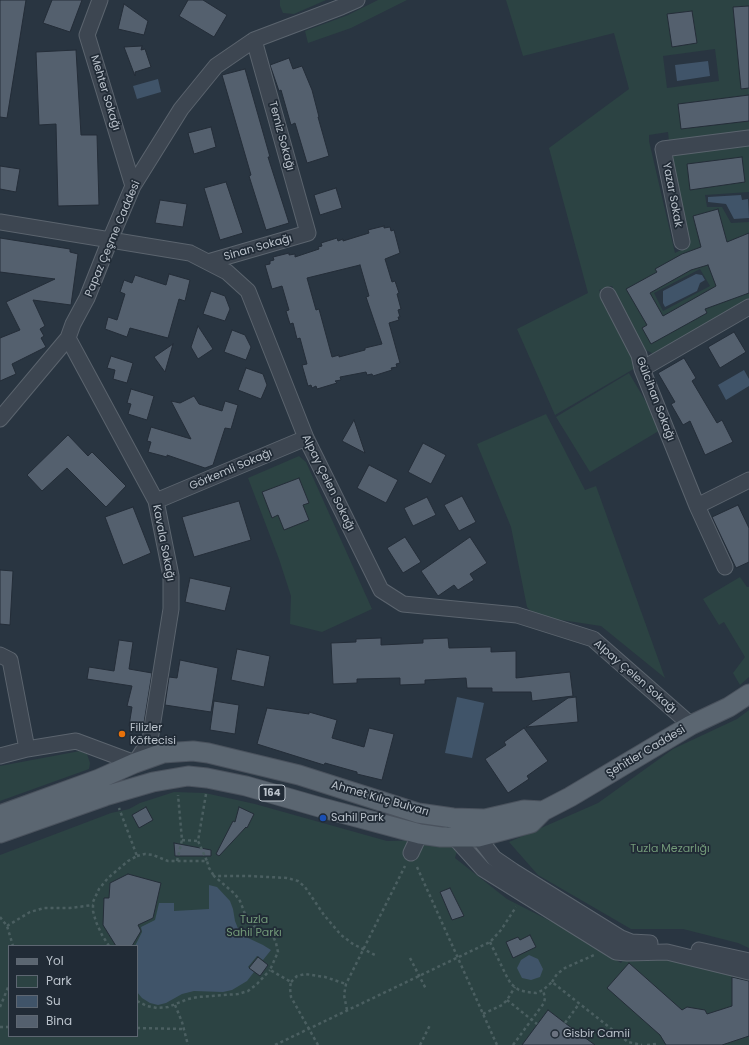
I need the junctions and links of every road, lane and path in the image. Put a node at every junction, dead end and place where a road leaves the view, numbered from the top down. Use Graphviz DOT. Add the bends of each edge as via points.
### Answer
graph roads {
  1 [pos="100,0"];
  2 [pos="357,0"];
  3 [pos="254,40"];
  4 [pos="749,138"];
  5 [pos="134,186"];
  6 [pos="0,222"];
  7 [pos="308,233"];
  8 [pos="110,240"];
  9 [pos="682,242"];
  10 [pos="208,262"];
  11 [pos="608,295"];
  12 [pos="749,307"];
  13 [pos="68,338"];
  14 [pos="642,369"];
  15 [pos="0,419"];
  16 [pos="306,438"];
  17 [pos="749,480"];
  18 [pos="156,501"];
  19 [pos="697,506"];
  20 [pos="725,567"];
  21 [pos="0,655"];
  22 [pos="749,694"];
  23 [pos="691,725"];
  24 [pos="27,749"];
  25 [pos="0,756"];
  26 [pos="135,763"];
  27 [pos="142,785"];
  28 [pos="178,788"];
  29 [pos="207,789"];
  30 [pos="118,805"];
  31 [pos="543,811"];
  32 [pos="0,815"];
  33 [pos="452,818"];
  34 [pos="478,828"];
  35 [pos="0,833"];
  36 [pos="420,834"];
  37 [pos="454,837"];
  38 [pos="182,840"];
  39 [pos="198,841"];
  40 [pos="412,853"];
  41 [pos="137,856"];
  42 [pos="206,861"];
  43 [pos="178,862"];
  44 [pos="214,876"];
  45 [pos="524,895"];
  46 [pos="93,905"];
  47 [pos="0,917"];
  48 [pos="7,926"];
  49 [pos="490,942"];
  50 [pos="604,944"];
  51 [pos="14,945"];
  52 [pos="108,945"];
  53 [pos="364,950"];
  54 [pos="375,955"];
  55 [pos="458,957"];
  56 [pos="410,958"];
  57 [pos="749,961"];
  58 [pos="270,970"];
  59 [pos="749,972"];
  60 [pos="419,976"];
  61 [pos="291,982"];
  62 [pos="552,982"];
  63 [pos="346,984"];
  64 [pos="8,987"];
  65 [pos="515,987"];
  66 [pos="426,989"];
  67 [pos="543,990"];
  68 [pos="507,1000"];
  69 [pos="138,1002"];
  70 [pos="579,1004"];
  71 [pos="175,1005"];
  72 [pos="0,1007"];
  73 [pos="347,1010"];
  74 [pos="483,1014"];
  75 [pos="532,1020"];
  76 [pos="565,1023"];
  77 [pos="537,1024"];
  78 [pos="430,1025"];
  79 [pos="138,1028"];
  80 [pos="184,1029"];
  81 [pos="308,1029"];
  82 [pos="632,1044"];
  83 [pos="656,1044"];
  84 [pos="188,1045"];
  85 [pos="275,1045"];
  86 [pos="318,1045"];
  87 [pos="420,1045"];
  88 [pos="497,1045"];
  89 [pos="513,1045"];
  90 [pos="642,1045"];
  91 [pos="647,1045"];
  1 -- 5 [label="street, Mehter Sokağı" via="87,34"];
  2 -- 3 [label="street, Papaz Çeşme Caddesi"];
  3 -- 5 [label="street, Papaz Çeşme Caddesi" via="216,66 181,109"];
  3 -- 7 [label="street, Temiz Sokağı"];
  4 -- 9 [label="street, Yazar Sokak" via="663,149"];
  5 -- 8 [label="street, Papaz Çeşme Caddesi"];
  6 -- 8 [label="street, Alpay Çelen Sokağı"];
  7 -- 10 [label="street, Sinan Sokağı"];
  8 -- 10 [label="street, Alpay Çelen Sokağı" via="190,253"];
  8 -- 13 [label="street, Papaz Çeşme Caddesi"];
  10 -- 16 [label="street, Alpay Çelen Sokağı" via="227,272 248,291"];
  11 -- 14 [label="street, Gülcihan Sokağı" via="639,355"];
  12 -- 14 [label="street"];
  13 -- 15 [label="street, Papaz Çeşme Caddesi"];
  13 -- 18 [label="street, Kavala Sokağı"];
  14 -- 19 [label="street, Gülcihan Sokağı"];
  16 -- 18 [label="street, Görkemli Sokağı"];
  16 -- 23 [label="street, Alpay Çelen Sokağı" via="381,590 404,604 517,615 593,639"];
  17 -- 19 [label="street"];
  18 -- 26 [label="street, Kavala Sokağı" via="171,576 171,609 150,740"];
  19 -- 20 [label="street, Gülcihan Sokağı"];
  21 -- 24 [label="street" via="10,660"];
  22 -- 23 [label="main road, Şehitler Caddesi" via="729,707"];
  23 -- 31 [label="main road, Şehitler Caddesi"];
  24 -- 25 [label="street"];
  24 -- 26 [label="street" via="76,741"];
  26 -- 27 [label="street"];
  26 -- 32 [label="main road, Ahmet Kılıç Bulvarı / 164"];
  26 -- 33 [label="main road, Ahmet Kılıç Bulvarı / 164" via="163,753 208,753 299,775 418,813"];
  27 -- 35 [label="main road, Ahmet Kılıç Bulvarı / 164"];
  27 -- 36 [label="main road, Ahmet Kılıç Bulvarı / 164" via="188,776 207,778 246,786"];
  28 -- 38 [label="path"];
  29 -- 39 [label="path"];
  30 -- 41 [label="path"];
  31 -- 34 [label="main road, Ahmet Kılıç Bulvarı / 164" via="524,810 485,819"];
  33 -- 34 [label="main road, Ahmet Kılıç Bulvarı / 164"];
  33 -- 37 [label="street"];
  34 -- 37 [label="main road, Ahmet Kılıç Bulvarı / 164"];
  34 -- 57 [label="street" via="494,858 621,938 631,942 674,943"];
  36 -- 37 [label="main road, Ahmet Kılıç Bulvarı / 164"];
  36 -- 40 [label="street"];
  37 -- 45 [label="street" via="483,869"];
  38 -- 39 [label="path"];
  38 -- 43 [label="path"];
  39 -- 42 [label="path"];
  40 -- 53 [label="path"];
  40 -- 55 [label="path"];
  41 -- 43 [label="path" via="153,855"];
  41 -- 46 [label="path" via="108,878 99,889"];
  42 -- 43 [label="path"];
  42 -- 44 [label="path"];
  44 -- 53 [label="path" via="287,878 298,881 341,935"];
  44 -- 58 [label="path" via="235,894 247,919 254,926 273,936 278,952"];
  45 -- 49 [label="path" via="510,918"];
  45 -- 50 [label="street"];
  46 -- 48 [label="path" via="37,910"];
  46 -- 52 [label="path" via="96,922"];
  47 -- 48 [label="path"];
  48 -- 51 [label="path"];
  49 -- 55 [label="path"];
  49 -- 65 [label="path" via="506,975"];
  50 -- 59 [label="street" via="616,952 667,952"];
  50 -- 62 [label="path" via="595,955 565,968"];
  53 -- 54 [label="path"];
  53 -- 63 [label="path"];
  55 -- 60 [label="path"];
  55 -- 74 [label="path"];
  56 -- 60 [label="path"];
  58 -- 61 [label="path"];
  58 -- 71 [label="path" via="248,991 198,997"];
  60 -- 66 [label="path"];
  60 -- 73 [label="path"];
  61 -- 63 [label="path" via="297,976 305,974"];
  61 -- 81 [label="path" via="292,997"];
  62 -- 67 [label="path"];
  62 -- 70 [label="path"];
  63 -- 73 [label="path" via="344,995"];
  64 -- 72 [label="path"];
  65 -- 67 [label="path" via="527,992"];
  65 -- 68 [label="path"];
  67 -- 75 [label="path" via="544,1004"];
  68 -- 74 [label="path"];
  68 -- 75 [label="path"];
  69 -- 71 [label="path" via="157,1008"];
  70 -- 76 [label="path"];
  70 -- 82 [label="path"];
  71 -- 80 [label="path"];
  73 -- 81 [label="path"];
  74 -- 88 [label="path"];
  75 -- 77 [label="path"];
  75 -- 89 [label="path"];
  78 -- 87 [label="path"];
  79 -- 80 [label="path"];
  80 -- 84 [label="path"];
  81 -- 85 [label="path"];
  81 -- 86 [label="path"];
  82 -- 90 [label="path"];
  83 -- 91 [label="path"];
}
